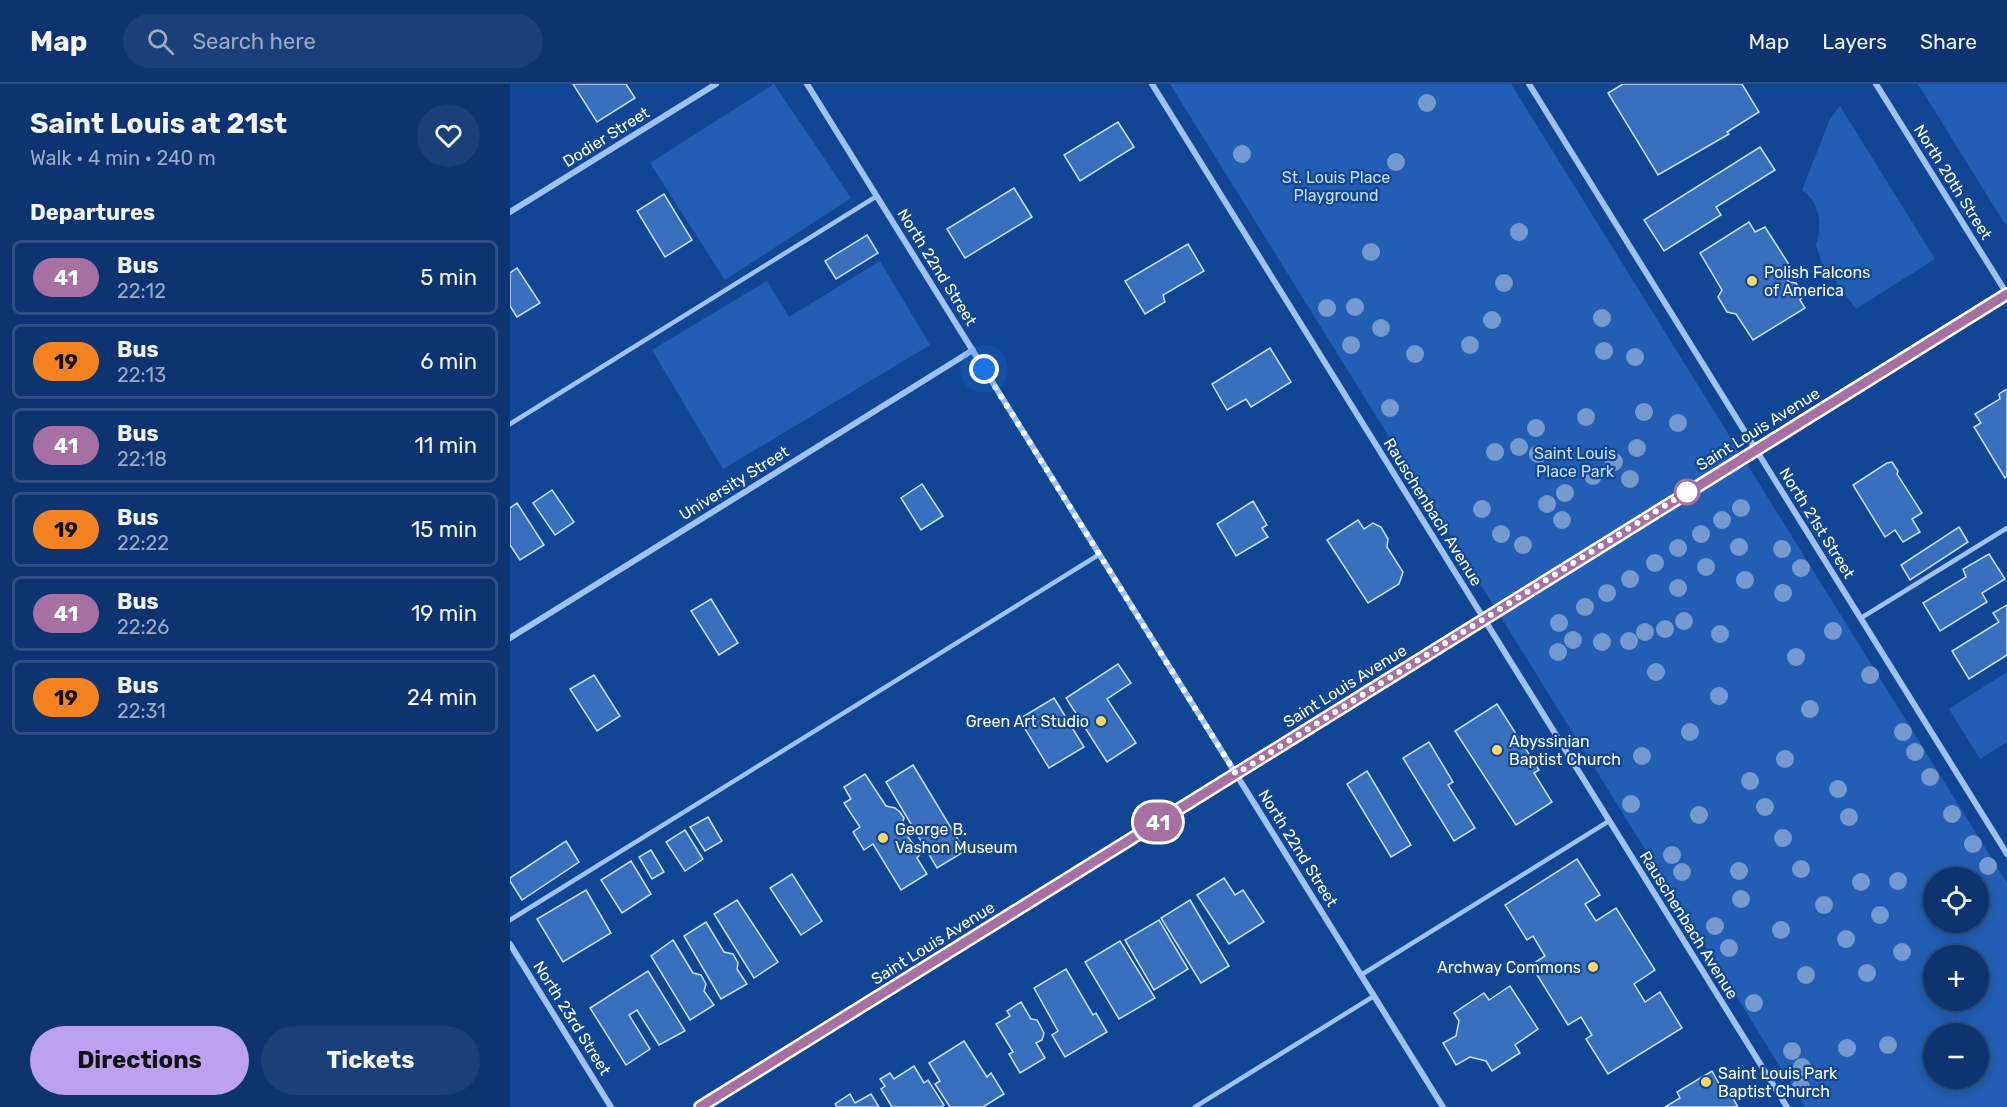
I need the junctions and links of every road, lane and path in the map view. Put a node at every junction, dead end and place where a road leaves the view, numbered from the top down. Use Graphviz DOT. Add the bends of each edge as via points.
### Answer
graph roads {
  1 [pos="716,84"];
  2 [pos="807,84"];
  3 [pos="1152,84"];
  4 [pos="1529,84"];
  5 [pos="1876,84"];
  6 [pos="877,195"];
  7 [pos="510,212"];
  8 [pos="2007,293"];
  9 [pos="973,350"];
  10 [pos="510,424"];
  11 [pos="1756,450"];
  12 [pos="2007,528"];
  13 [pos="1100,555"];
  14 [pos="1861,618"];
  15 [pos="1483,619"];
  16 [pos="510,638"];
  17 [pos="1236,774"];
  18 [pos="1609,822"];
  19 [pos="2007,854"];
  20 [pos="510,920"];
  21 [pos="510,944"];
  22 [pos="1361,975"];
  23 [pos="1374,996"];
  24 [pos="611,1107"];
  25 [pos="700,1107"];
  26 [pos="1196,1107"];
  27 [pos="1443,1107"];
  28 [pos="1787,1107"];
  1 -- 7 [label="street, Dodier Street"];
  2 -- 6 [label="street, North 22nd Street"];
  3 -- 15 [label="street, Rauschenbach Avenue"];
  4 -- 11 [label="street, North 21st Street"];
  5 -- 8 [label="street, North 20th Street"];
  6 -- 9 [label="street, North 22nd Street"];
  6 -- 10 [label="lane"];
  8 -- 11 [label="street, Saint Louis Avenue"];
  9 -- 13 [label="street, North 22nd Street"];
  9 -- 16 [label="street, University Street"];
  11 -- 14 [label="street, North 21st Street"];
  11 -- 15 [label="street, Saint Louis Avenue"];
  12 -- 14 [label="lane"];
  13 -- 17 [label="street, North 22nd Street"];
  13 -- 20 [label="lane"];
  14 -- 19 [label="street, North 21st Street"];
  15 -- 17 [label="street, Saint Louis Avenue"];
  15 -- 18 [label="street, Rauschenbach Avenue"];
  17 -- 22 [label="street, North 22nd Street"];
  17 -- 25 [label="street, Saint Louis Avenue"];
  18 -- 22 [label="lane"];
  18 -- 28 [label="street, Rauschenbach Avenue"];
  21 -- 24 [label="street, North 23rd Street"];
  22 -- 23 [label="street, North 22nd Street"];
  23 -- 26 [label="lane"];
  23 -- 27 [label="street, North 22nd Street"];
}
